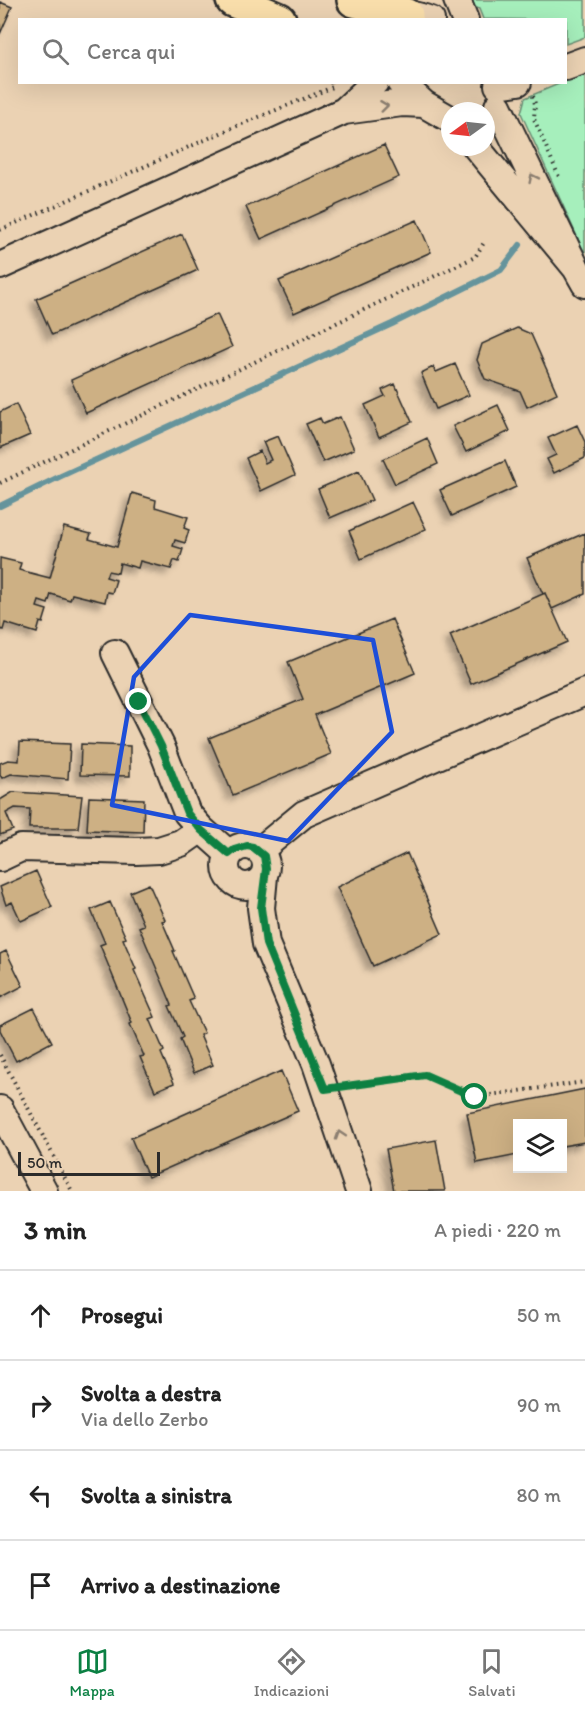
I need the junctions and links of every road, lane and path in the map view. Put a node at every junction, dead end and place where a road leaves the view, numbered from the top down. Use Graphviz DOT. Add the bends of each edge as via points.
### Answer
graph roads {
  1 [pos="233,0"];
  2 [pos="354,0"];
  3 [pos="457,0"];
  4 [pos="413,14"];
  5 [pos="274,18"];
  6 [pos="464,18"];
  7 [pos="585,60"];
  8 [pos="567,67"];
  9 [pos="332,84"];
  10 [pos="373,84"];
  11 [pos="402,84"];
  12 [pos="505,94"];
  13 [pos="424,104"];
  14 [pos="344,111"];
  15 [pos="441,114"];
  16 [pos="483,156"];
  17 [pos="562,183"];
  18 [pos="0,230"];
  19 [pos="485,241"];
  20 [pos="0,266"];
  21 [pos="581,276"];
  22 [pos="0,483"];
  23 [pos="115,653"];
  24 [pos="585,692"];
  25 [pos="201,830"];
  26 [pos="259,851"];
  27 [pos="229,854"];
  28 [pos="0,858"];
  29 [pos="264,876"];
  30 [pos="0,1055"];
  31 [pos="585,1082"];
  32 [pos="325,1089"];
  33 [pos="0,1109"];
  34 [pos="45,1191"];
  35 [pos="72,1191"];
  36 [pos="358,1191"];
  1 -- 5 [label="highway"];
  2 -- 4 [label="highway"];
  3 -- 6 [label="street"];
  7 -- 8 [label="street"];
  9 -- 18 [label="path" via="333,87"];
  10 -- 14 [label="street"];
  11 -- 13 [label="street"];
  12 -- 17 [label="path" via="535,104 534,119"];
  21 -- 12 [label="street, one-way"];
  14 -- 13 [label="street, one-way"];
  13 -- 15 [label="street"];
  14 -- 20 [label="street"];
  16 -- 21 [label="street"];
  19 -- 22 [label="path" via="475,257"];
  23 -- 25 [label="street" via="161,746 187,813"];
  24 -- 26 [label="street" via="304,814"];
  25 -- 27 [label="street"];
  25 -- 28 [label="street" via="181,843 159,850 21,848"];
  26 -- 27 [label="street" via="247,846"];
  26 -- 29 [label="street" via="266,862"];
  27 -- 29 [label="street" via="226,867 236,883 248,886"];
  29 -- 32 [label="street" via="261,908 266,944"];
  30 -- 35 [label="path"];
  31 -- 32 [label="path" via="475,1097 425,1075"];
  36 -- 32 [label="street, one-way"];
  33 -- 34 [label="street"];
}
